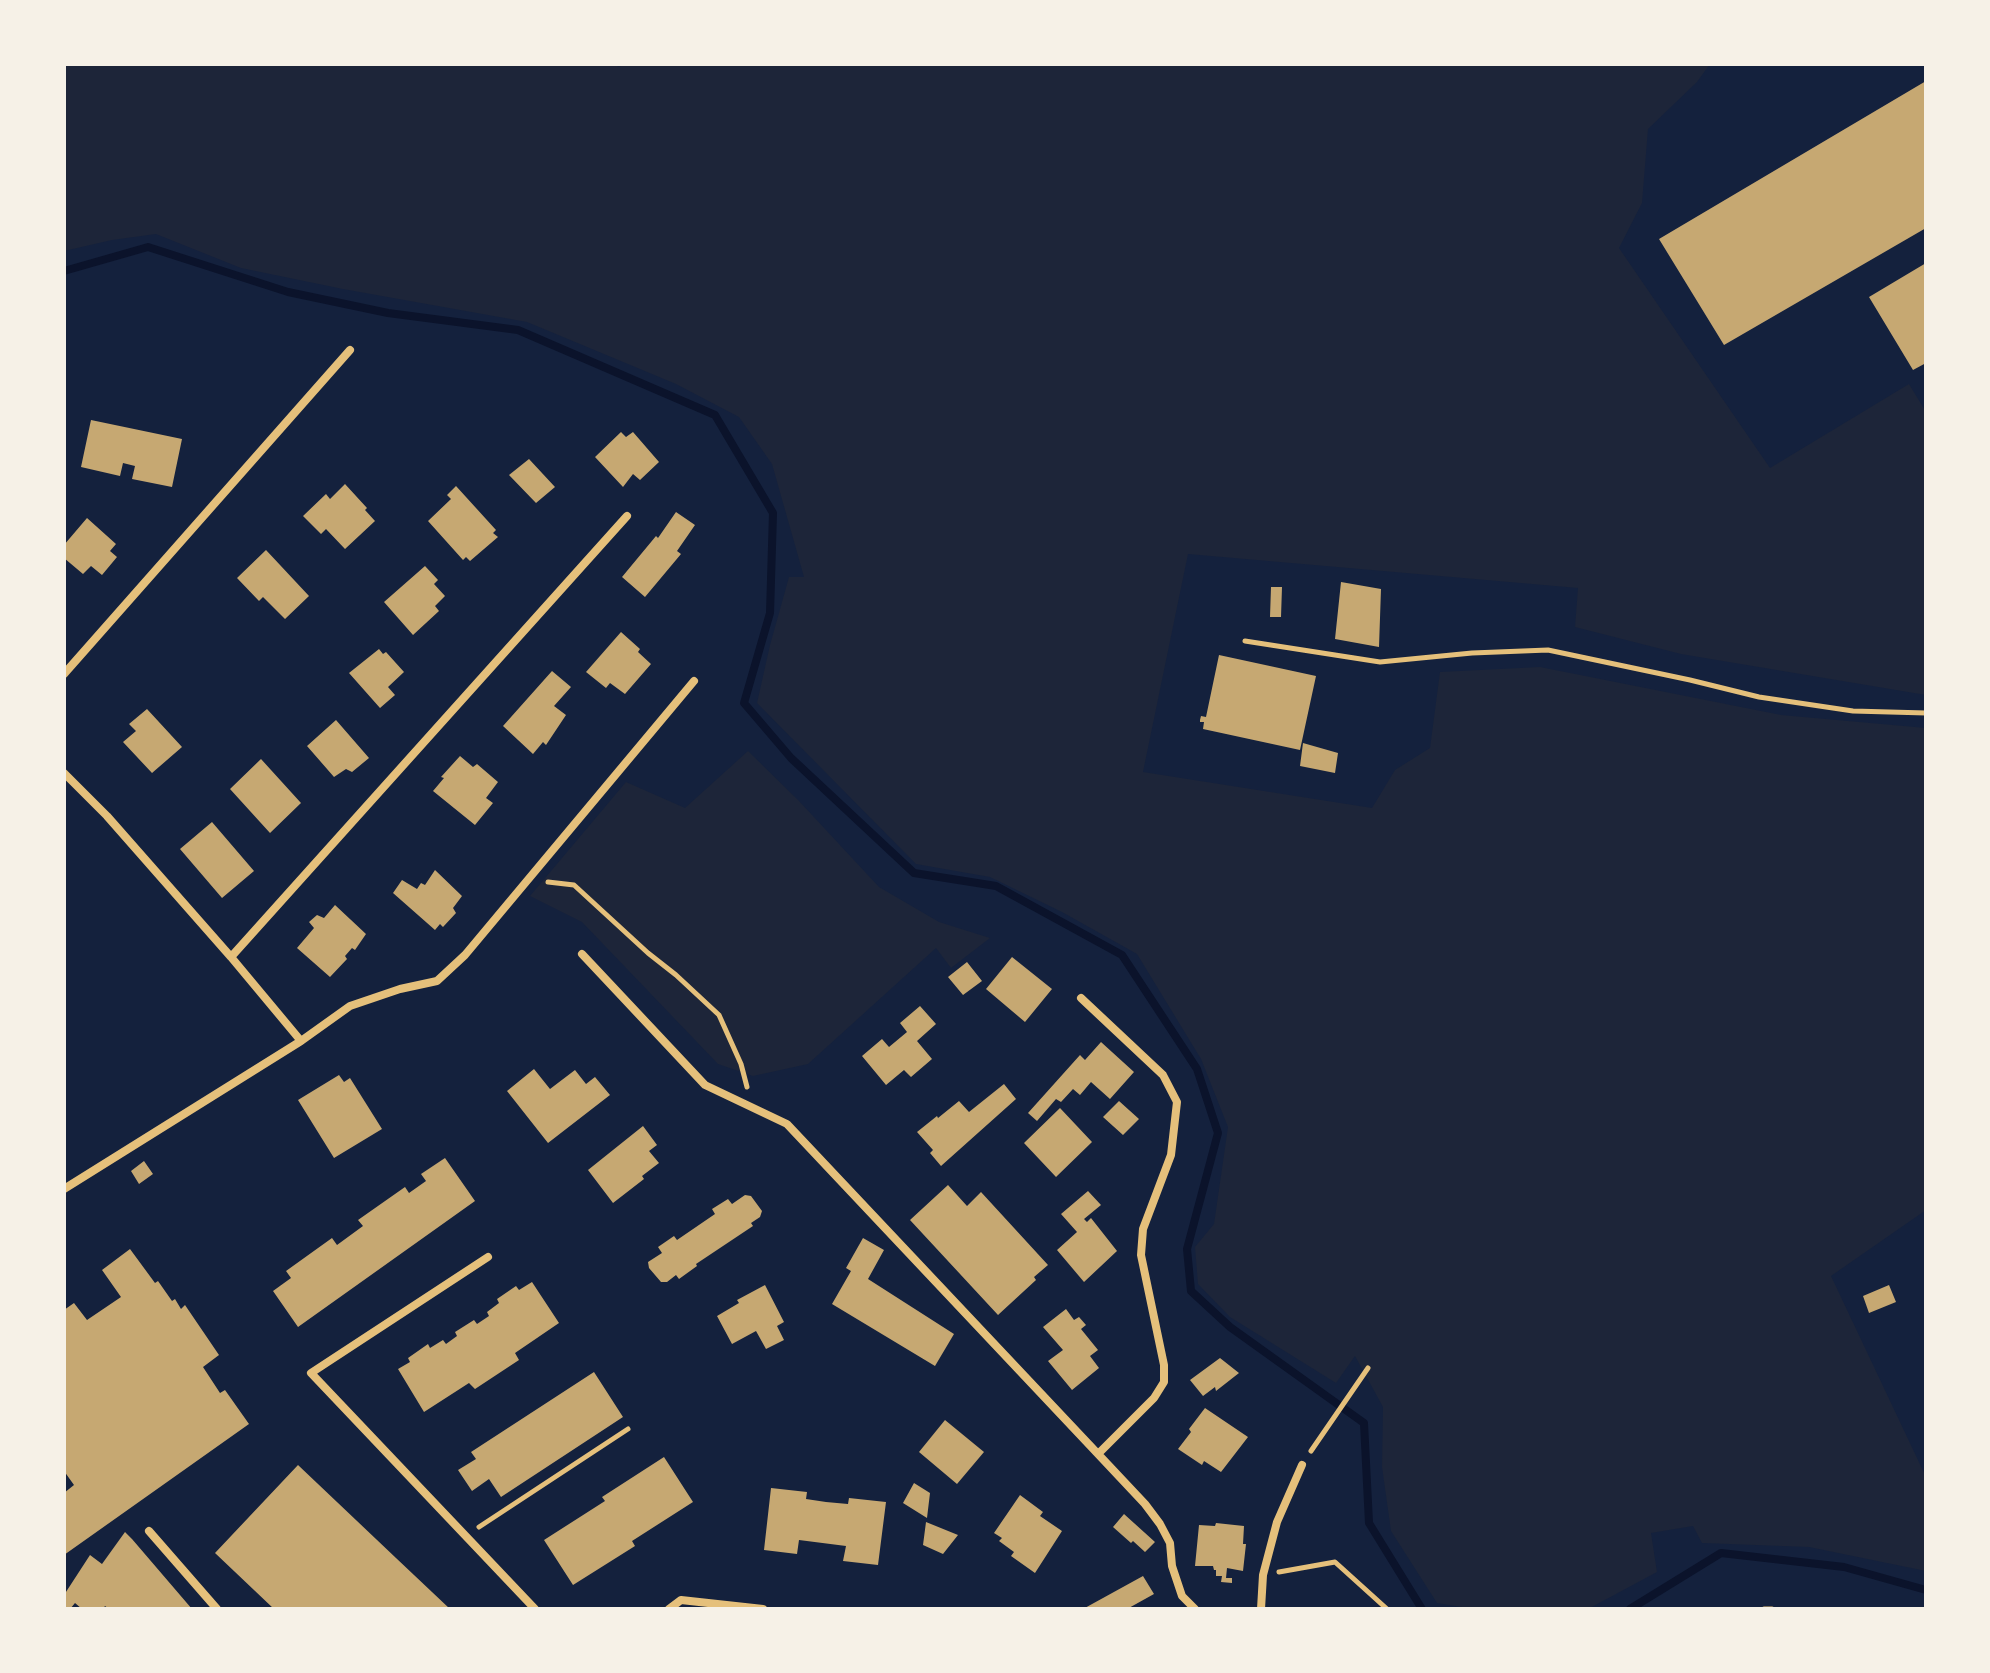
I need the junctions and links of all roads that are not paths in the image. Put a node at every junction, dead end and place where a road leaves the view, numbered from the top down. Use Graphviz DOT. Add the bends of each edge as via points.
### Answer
graph roads {
  1 [pos="350,350"];
  2 [pos="627,516"];
  3 [pos="64,674"];
  4 [pos="694,681"];
  5 [pos="64,773"];
  6 [pos="582,954"];
  7 [pos="231,957"];
  8 [pos="1081,998"];
  9 [pos="301,1041"];
  10 [pos="64,1189"];
  11 [pos="488,1257"];
  12 [pos="1098,1454"];
  13 [pos="1302,1465"];
  14 [pos="149,1531"];
  15 [pos="217,1609"];
  16 [pos="535,1609"];
  17 [pos="669,1609"];
  18 [pos="763,1609"];
  19 [pos="1195,1609"];
  20 [pos="1261,1609"];
  1 -- 3 [label="street"];
  2 -- 7 [label="street"];
  4 -- 9 [label="street" via="465,955 437,981 350,1006"];
  5 -- 7 [label="street"];
  6 -- 12 [label="street" via="705,1085 787,1124"];
  7 -- 9 [label="street"];
  8 -- 12 [label="street" via="1163,1075 1177,1102 1171,1155 1143,1229 1141,1255 1164,1382"];
  9 -- 10 [label="street"];
  11 -- 16 [label="street" via="311,1373"];
  12 -- 19 [label="street" via="1160,1524 1170,1543 1182,1596"];
  13 -- 20 [label="street" via="1277,1522 1263,1575"];
  14 -- 15 [label="street"];
  17 -- 18 [label="street" via="681,1600"];
}
